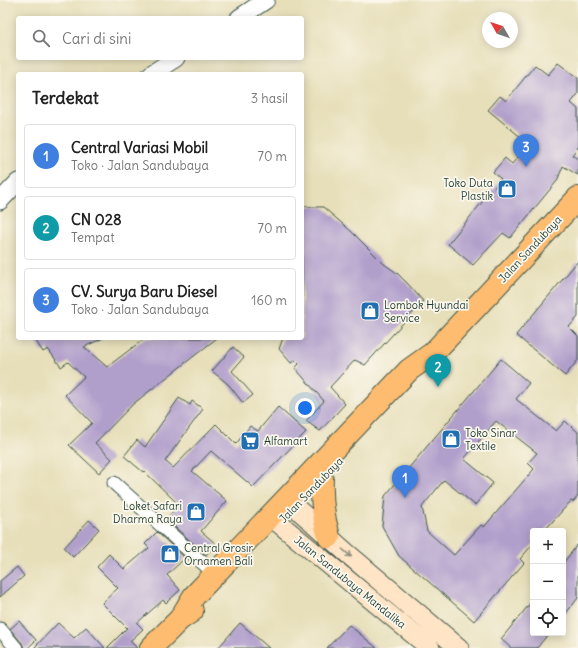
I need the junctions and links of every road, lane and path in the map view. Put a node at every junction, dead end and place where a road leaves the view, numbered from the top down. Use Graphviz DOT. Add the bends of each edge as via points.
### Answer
graph roads {
  1 [pos="266,0"];
  2 [pos="242,16"];
  3 [pos="173,60"];
  4 [pos="154,72"];
  5 [pos="16,184"];
  6 [pos="578,198"];
  7 [pos="0,202"];
  8 [pos="433,353"];
  9 [pos="322,478"];
  10 [pos="114,484"];
  11 [pos="290,503"];
  12 [pos="274,520"];
  13 [pos="329,537"];
  14 [pos="215,574"];
  15 [pos="180,619"];
  16 [pos="0,629"];
  17 [pos="16,648"];
  18 [pos="151,648"];
  19 [pos="430,648"];
  20 [pos="459,648"];
  1 -- 2 [label="street"];
  3 -- 4 [label="street"];
  5 -- 7 [label="street"];
  6 -- 8 [label="highway, Jalan Sandubaya"];
  8 -- 9 [label="highway, Jalan Sandubaya" via="418,377"];
  8 -- 11 [label="highway, Jalan Sandubaya" via="409,370"];
  9 -- 11 [label="highway, Jalan Sandubaya"];
  9 -- 13 [label="highway" via="323,518"];
  10 -- 14 [label="street"];
  11 -- 12 [label="highway, Jalan Sandubaya"];
  11 -- 13 [label="main road"];
  12 -- 14 [label="highway, Jalan Sandubaya"];
  12 -- 15 [label="highway, Jalan Sandubaya" via="202,604"];
  12 -- 19 [label="main road, Jalan Sandubaya Mandalika"];
  13 -- 20 [label="main road, one-way"];
  14 -- 15 [label="highway, Jalan Sandubaya" via="194,596"];
  15 -- 18 [label="highway, Jalan Sandubaya"];
  16 -- 17 [label="street"];
}
